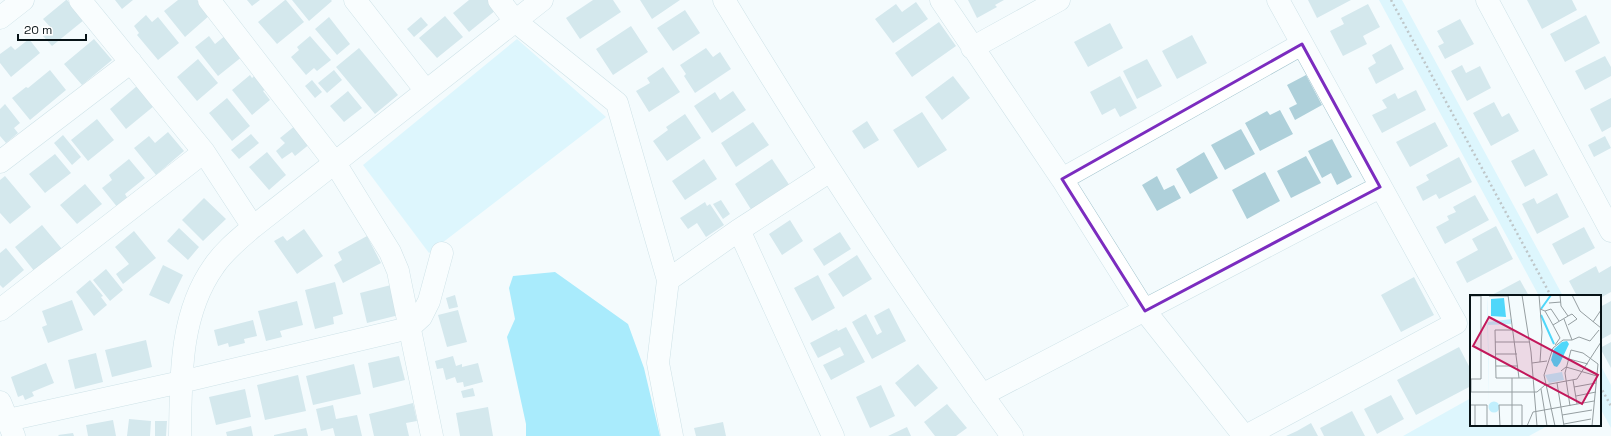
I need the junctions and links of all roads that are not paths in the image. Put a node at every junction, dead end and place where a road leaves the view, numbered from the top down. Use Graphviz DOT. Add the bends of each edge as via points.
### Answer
graph roads {
  1 [pos="23,0"];
  2 [pos="80,0"];
  3 [pos="209,0"];
  4 [pos="355,0"];
  5 [pos="499,0"];
  6 [pos="542,0"];
  7 [pos="724,0"];
  8 [pos="941,0"];
  9 [pos="1059,0"];
  10 [pos="1278,0"];
  11 [pos="1487,0"];
  12 [pos="0,18"];
  13 [pos="515,21"];
  14 [pos="1302,44"];
  15 [pos="972,48"];
  16 [pos="131,62"];
  17 [pos="426,91"];
  18 [pos="204,152"];
  19 [pos="0,162"];
  20 [pos="335,163"];
  21 [pos="830,171"];
  22 [pos="1062,179"];
  23 [pos="1380,186"];
  24 [pos="1605,204"];
  25 [pos="253,227"];
  26 [pos="739,230"];
  27 [pos="1611,231"];
  28 [pos="442,253"];
  29 [pos="668,280"];
  30 [pos="0,310"];
  31 [pos="1145,311"];
  32 [pos="409,328"];
  33 [pos="181,382"];
  34 [pos="982,395"];
  35 [pos="7,419"];
  36 [pos="180,436"];
  37 [pos="432,436"];
  38 [pos="672,436"];
  39 [pos="833,436"];
  40 [pos="1012,436"];
  41 [pos="1245,436"];
  1 -- 12 [label="street"];
  2 -- 16 [label="street"];
  3 -- 20 [label="street"];
  4 -- 17 [label="street"];
  5 -- 13 [label="street"];
  6 -- 13 [label="street"];
  7 -- 21 [label="street"];
  8 -- 15 [label="street"];
  9 -- 15 [label="street"];
  10 -- 14 [label="street"];
  11 -- 24 [label="street"];
  13 -- 17 [label="street"];
  13 -- 29 [label="street" via="617,103"];
  14 -- 22 [label="street"];
  14 -- 23 [label="street"];
  15 -- 22 [label="street"];
  16 -- 18 [label="street"];
  16 -- 19 [label="street"];
  17 -- 20 [label="street"];
  18 -- 25 [label="street"];
  18 -- 30 [label="street"];
  20 -- 25 [label="street"];
  20 -- 32 [label="street" via="392,258 399,276"];
  21 -- 26 [label="street"];
  21 -- 34 [label="street"];
  22 -- 31 [label="street"];
  23 -- 31 [label="street"];
  23 -- 41 [label="street" via="1456,323"];
  24 -- 27 [label="street"];
  25 -- 33 [label="street" via="214,265 202,285 191,311 186,332"];
  26 -- 29 [label="street"];
  26 -- 39 [label="street"];
  28 -- 32 [label="street" via="429,301 421,317"];
  29 -- 38 [label="street" via="658,363"];
  31 -- 34 [label="street"];
  31 -- 41 [label="street"];
  32 -- 33 [label="street"];
  32 -- 37 [label="street"];
  33 -- 35 [label="street"];
  33 -- 36 [label="street"];
  34 -- 40 [label="street"];
}
